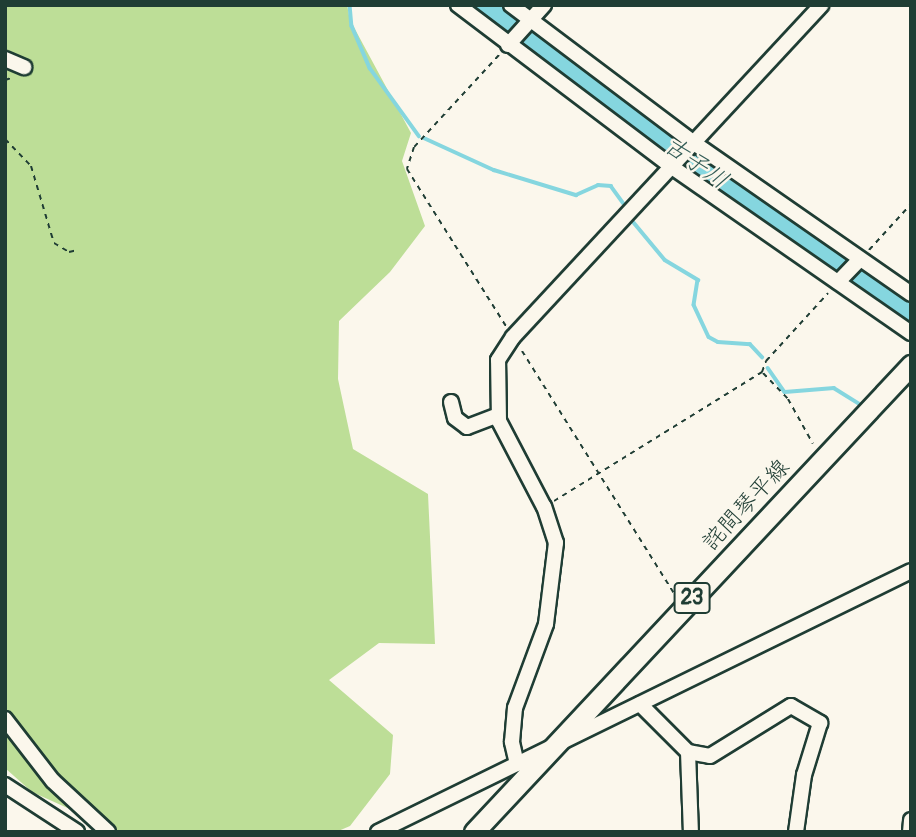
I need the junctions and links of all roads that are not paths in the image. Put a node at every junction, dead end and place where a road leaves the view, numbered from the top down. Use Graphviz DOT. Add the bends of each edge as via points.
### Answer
graph roads {
  1 [pos="458,5"];
  2 [pos="511,5"];
  3 [pos="544,5"];
  4 [pos="821,5"];
  5 [pos="530,20"];
  6 [pos="508,45"];
  7 [pos="5,59"];
  8 [pos="24,67"];
  9 [pos="694,144"];
  10 [pos="674,165"];
  11 [pos="859,260"];
  12 [pos="838,282"];
  13 [pos="911,295"];
  14 [pos="911,333"];
  15 [pos="911,365"];
  16 [pos="451,402"];
  17 [pos="498,415"];
  18 [pos="911,571"];
  19 [pos="640,704"];
  20 [pos="5,719"];
  21 [pos="558,744"];
  22 [pos="688,752"];
  23 [pos="517,764"];
  24 [pos="5,785"];
  25 [pos="911,820"];
  26 [pos="77,832"];
  27 [pos="108,832"];
  28 [pos="378,832"];
  29 [pos="474,832"];
  30 [pos="691,832"];
  31 [pos="796,832"];
  32 [pos="910,832"];
  1 -- 6 [label="street"];
  2 -- 5 [label="street"];
  3 -- 5 [label="street"];
  4 -- 9 [label="street"];
  5 -- 6 [label="street"];
  5 -- 9 [label="street"];
  6 -- 10 [label="street"];
  7 -- 8 [label="street"];
  9 -- 10 [label="street"];
  9 -- 11 [label="street"];
  10 -- 12 [label="street"];
  10 -- 17 [label="street" via="513,337 498,360"];
  11 -- 12 [label="street"];
  11 -- 13 [label="street"];
  12 -- 14 [label="street"];
  15 -- 21 [label="main road, 詫間琴平線 / 23"];
  16 -- 17 [label="street" via="455,418 467,427"];
  17 -- 23 [label="street" via="544,507 556,543 546,624 515,708 512,742"];
  18 -- 19 [label="street"];
  19 -- 21 [label="street"];
  19 -- 22 [label="street"];
  20 -- 27 [label="street" via="53,782"];
  21 -- 23 [label="street"];
  21 -- 29 [label="main road, 詫間琴平線 / 23"];
  22 -- 30 [label="street"];
  22 -- 31 [label="street" via="710,756 791,706 820,723 804,775"];
  23 -- 28 [label="street"];
  24 -- 26 [label="street"];
  25 -- 32 [label="street"];
}
